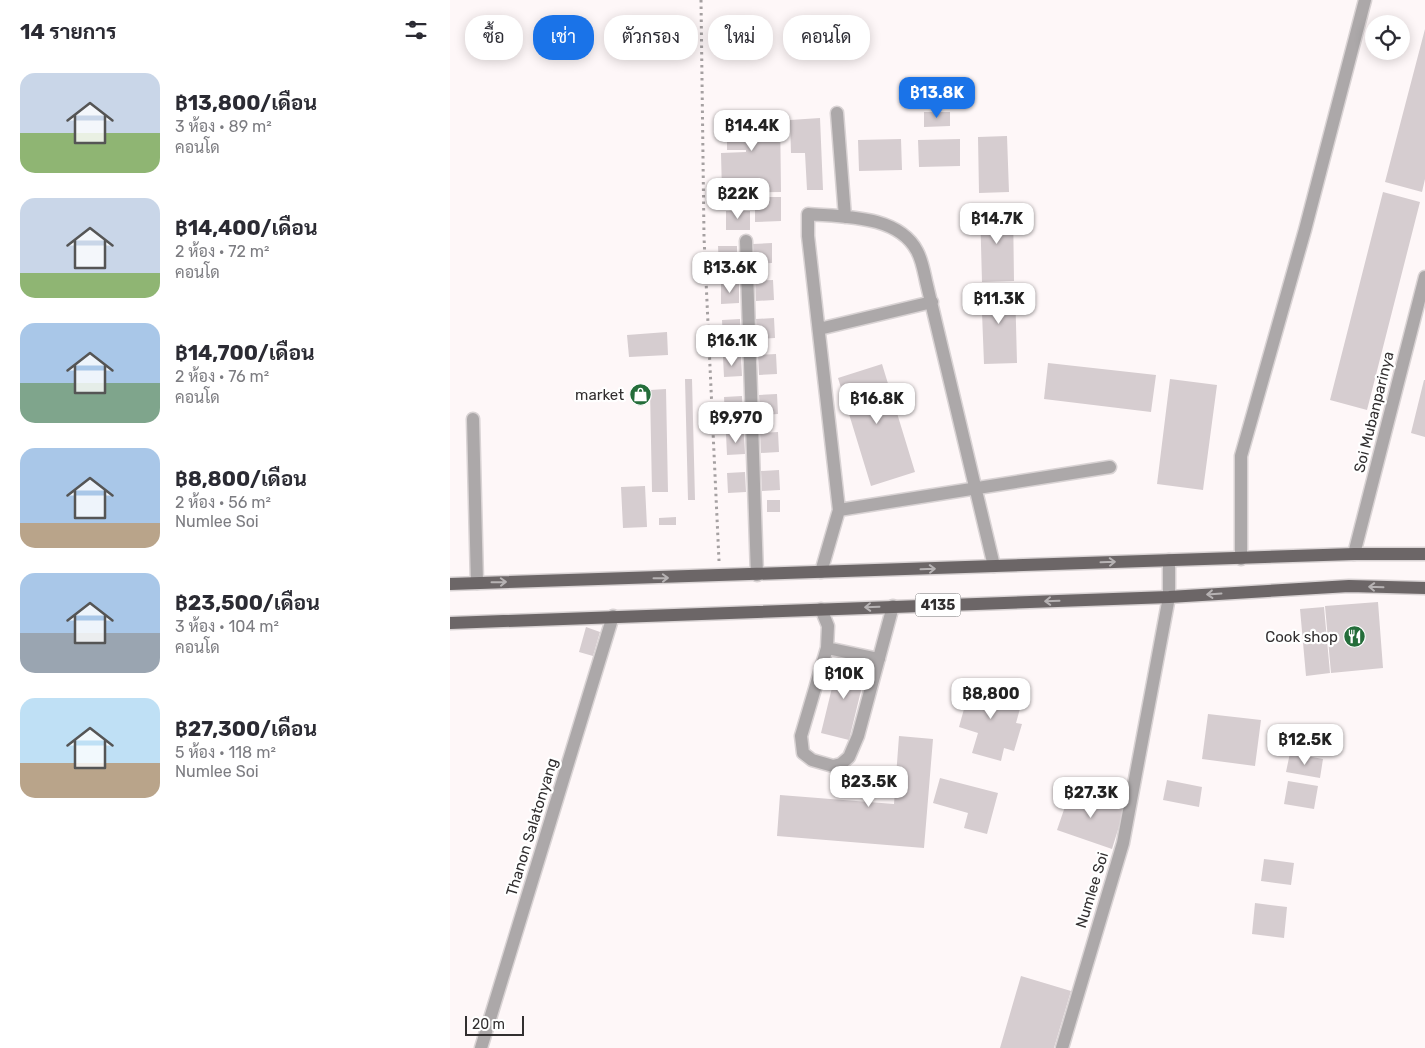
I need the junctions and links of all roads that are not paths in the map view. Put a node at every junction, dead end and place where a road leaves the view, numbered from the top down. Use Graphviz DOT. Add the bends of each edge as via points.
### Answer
graph roads {
  1 [pos="1365,0"];
  2 [pos="837,113"];
  3 [pos="845,217"];
  4 [pos="746,241"];
  5 [pos="1425,277"];
  6 [pos="932,302"];
  7 [pos="819,329"];
  8 [pos="473,419"];
  9 [pos="1110,467"];
  10 [pos="976,488"];
  11 [pos="839,510"];
  12 [pos="1354,554"];
  13 [pos="1425,554"];
  14 [pos="1241,559"];
  15 [pos="1169,560"];
  16 [pos="994,566"];
  17 [pos="821,572"];
  18 [pos="757,575"];
  19 [pos="477,583"];
  20 [pos="450,584"];
  21 [pos="1425,588"];
  22 [pos="1169,597"];
  23 [pos="893,606"];
  24 [pos="821,609"];
  25 [pos="613,616"];
  26 [pos="450,623"];
  27 [pos="827,648"];
  28 [pos="879,659"];
  29 [pos="481,1048"];
  30 [pos="1062,1048"];
  1 -- 14 [label="street" via="1241,456"];
  2 -- 3 [label="street"];
  3 -- 6 [label="street" via="886,226 904,234 917,252"];
  3 -- 7 [label="street" via="808,214"];
  4 -- 18 [label="street"];
  5 -- 12 [label="street, Soi Mubanparinya"];
  6 -- 7 [label="street"];
  6 -- 10 [label="street"];
  7 -- 11 [label="street"];
  8 -- 19 [label="street"];
  9 -- 10 [label="street"];
  10 -- 11 [label="street"];
  10 -- 16 [label="street"];
  11 -- 17 [label="street"];
  12 -- 13 [label="main road"];
  12 -- 14 [label="main road"];
  14 -- 15 [label="main road"];
  16 -- 15 [label="main road, one-way"];
  15 -- 22 [label="street, Numlee Soi"];
  17 -- 16 [label="main road, one-way"];
  17 -- 18 [label="main road"];
  19 -- 18 [label="main road, one-way"];
  19 -- 20 [label="main road"];
  21 -- 22 [label="main road, 4135, one-way" via="1349,586"];
  22 -- 23 [label="main road, 4135, one-way"];
  22 -- 30 [label="street, Numlee Soi" via="1123,843"];
  23 -- 24 [label="main road, 4135, one-way"];
  23 -- 28 [label="street"];
  24 -- 25 [label="main road, 4135"];
  24 -- 27 [label="street" via="828,626"];
  25 -- 26 [label="main road, 4135"];
  25 -- 29 [label="street, Thanon Salatonyang"];
  27 -- 28 [label="street"];
  27 -- 28 [label="street" via="801,744 806,756 833,766 841,764 851,752"];
}
